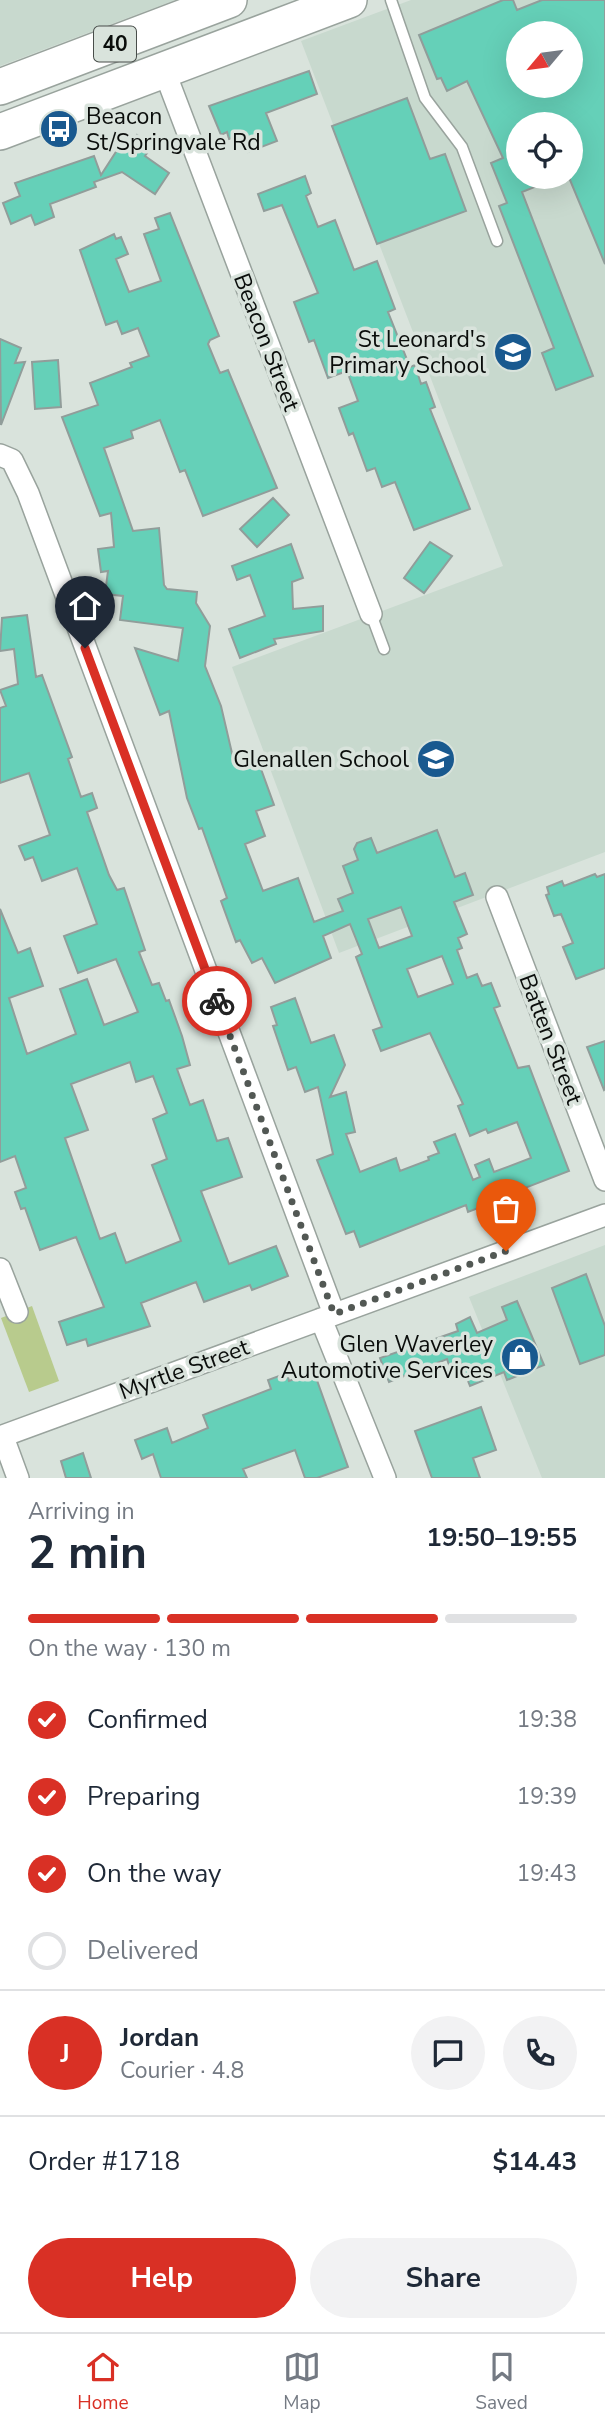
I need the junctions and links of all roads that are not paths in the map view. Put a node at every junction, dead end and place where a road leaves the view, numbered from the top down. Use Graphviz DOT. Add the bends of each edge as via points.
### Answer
graph roads {
  1 [pos="229,0"];
  2 [pos="349,0"];
  3 [pos="391,0"];
  4 [pos="164,70"];
  5 [pos="0,87"];
  6 [pos="2,125"];
  7 [pos="497,241"];
  8 [pos="0,455"];
  9 [pos="371,614"];
  10 [pos="384,649"];
  11 [pos="497,897"];
  12 [pos="605,1180"];
  13 [pos="605,1215"];
  14 [pos="0,1269"];
  15 [pos="16,1312"];
  16 [pos="328,1316"];
  17 [pos="1,1437"];
  18 [pos="18,1478"];
  19 [pos="385,1478"];
  1 -- 5 [label="highway, 40"];
  2 -- 4 [label="highway, 40"];
  3 -- 7 [label="lane" via="425,98 462,147"];
  4 -- 6 [label="highway, 40"];
  4 -- 9 [label="street, Beacon Street"];
  8 -- 16 [label="street" via="12,460 28,493"];
  9 -- 10 [label="lane"];
  11 -- 12 [label="street, Batten Street"];
  13 -- 16 [label="street, Myrtle Street"];
  14 -- 15 [label="street"];
  16 -- 17 [label="street, Myrtle Street"];
  16 -- 19 [label="street"];
  17 -- 18 [label="street"];
}
